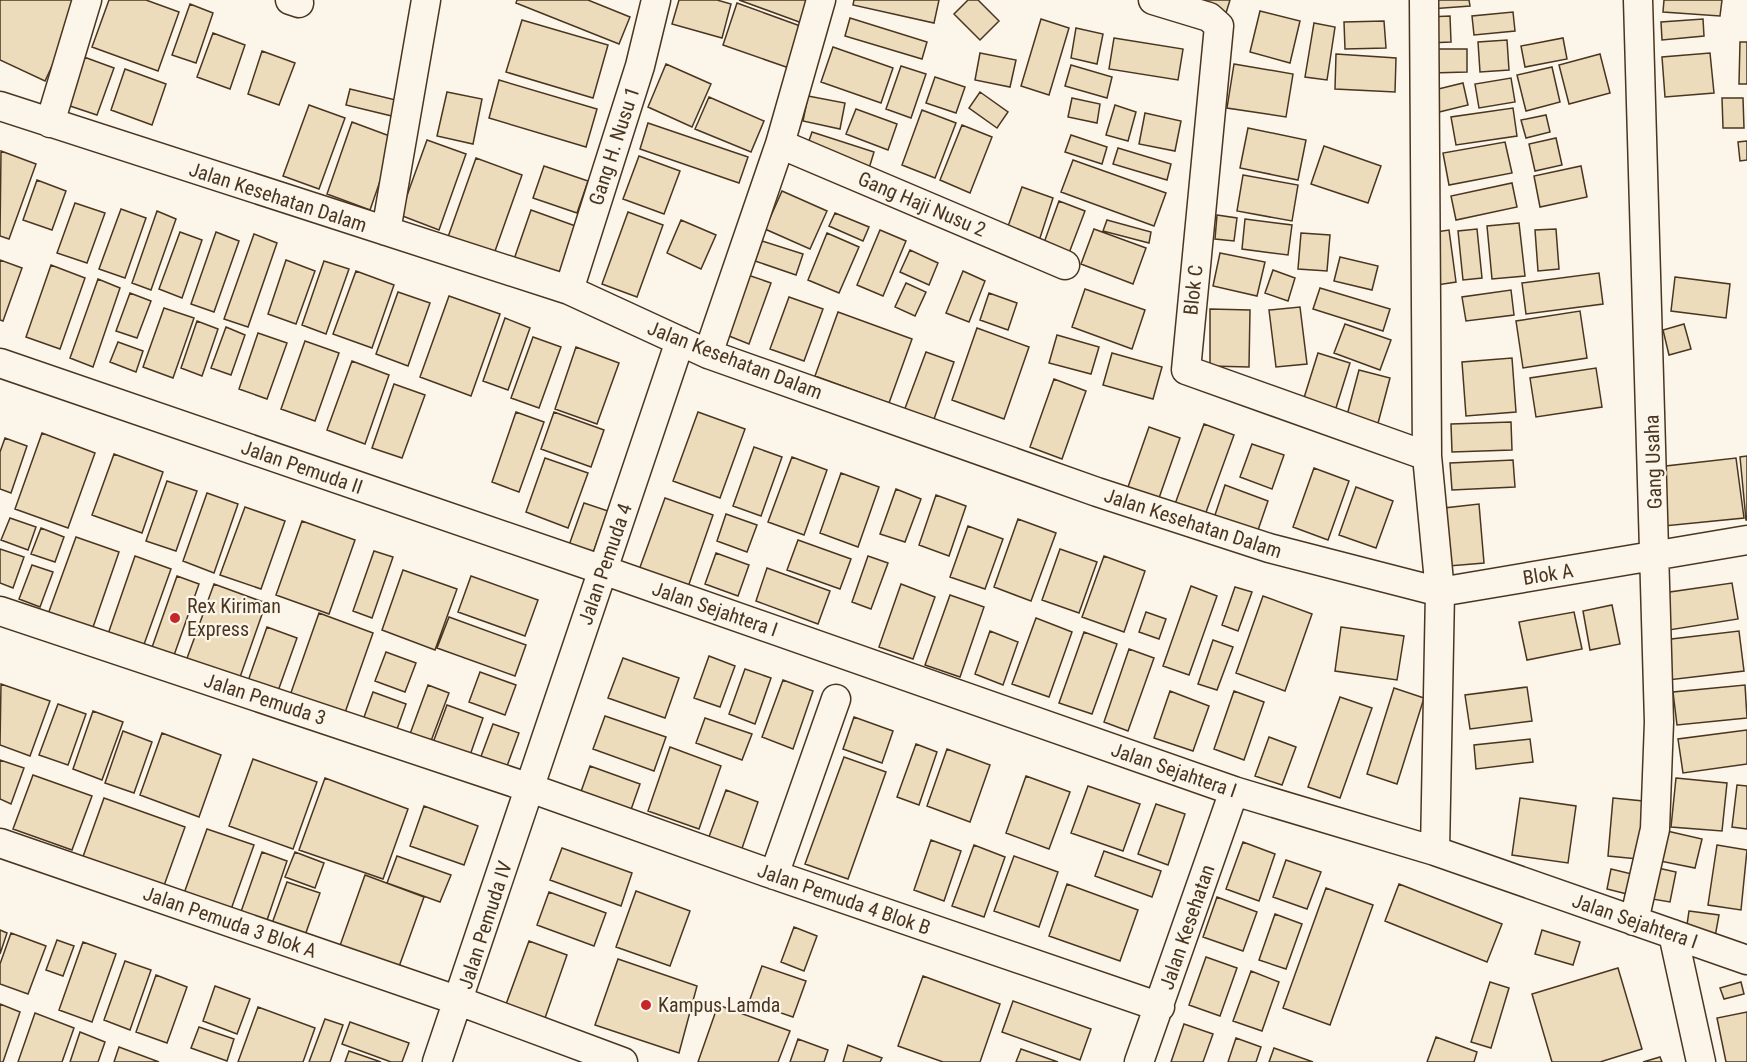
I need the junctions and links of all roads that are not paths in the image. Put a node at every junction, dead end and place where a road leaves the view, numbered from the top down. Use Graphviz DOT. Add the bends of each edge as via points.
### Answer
graph roads {
  1 [pos="87,0"];
  2 [pos="426,0"];
  3 [pos="656,0"];
  4 [pos="821,0"];
  5 [pos="1153,0"];
  6 [pos="1424,0"];
  7 [pos="1638,0"];
  8 [pos="0,106"];
  9 [pos="50,123"];
  10 [pos="780,144"];
  11 [pos="386,231"];
  12 [pos="1065,265"];
  13 [pos="569,290"];
  14 [pos="680,341"];
  15 [pos="708,354"];
  16 [pos="0,363"];
  17 [pos="1427,456"];
  18 [pos="1747,540"];
  19 [pos="1655,556"];
  20 [pos="603,570"];
  21 [pos="1440,592"];
  22 [pos="0,611"];
  23 [pos="836,699"];
  24 [pos="530,788"];
  25 [pos="1234,791"];
  26 [pos="0,843"];
  27 [pos="1435,851"];
  28 [pos="774,875"];
  29 [pos="1634,921"];
  30 [pos="1673,934"];
  31 [pos="1747,960"];
  32 [pos="459,1001"];
  33 [pos="1160,1008"];
  34 [pos="437,1062"];
  35 [pos="622,1062"];
  36 [pos="1139,1062"];
  37 [pos="1701,1062"];
  1 -- 9 [label="street"];
  2 -- 11 [label="street"];
  3 -- 13 [label="street, Gang H. Nusu 1" via="640,66"];
  4 -- 10 [label="street"];
  5 -- 17 [label="street, Blok C" via="1209,17 1219,26 1186,370"];
  6 -- 17 [label="street"];
  7 -- 19 [label="street, Gang Usaha"];
  8 -- 9 [label="street, Jalan Kesehatan Dalam"];
  9 -- 11 [label="street, Jalan Kesehatan Dalam"];
  10 -- 12 [label="street, Gang Haji Nusu 2"];
  10 -- 15 [label="street"];
  11 -- 13 [label="street, Jalan Kesehatan Dalam"];
  13 -- 14 [label="street, Jalan Kesehatan Dalam"];
  14 -- 15 [label="street, Jalan Kesehatan Dalam"];
  14 -- 20 [label="street, Jalan Pemuda 4"];
  15 -- 21 [label="street, Jalan Kesehatan Dalam" via="1108,496 1269,548"];
  16 -- 20 [label="street, Jalan Pemuda II"];
  17 -- 21 [label="street"];
  18 -- 19 [label="street"];
  19 -- 21 [label="street, Blok A"];
  19 -- 29 [label="street, Gang Usaha" via="1659,722 1655,829"];
  20 -- 24 [label="street, Jalan Pemuda 4"];
  20 -- 25 [label="street, Jalan Sejahtera I"];
  21 -- 27 [label="street"];
  22 -- 24 [label="street, Jalan Pemuda 3"];
  23 -- 28 [label="street"];
  24 -- 28 [label="street, Jalan Pemuda 4 Blok B"];
  24 -- 32 [label="street, Jalan Pemuda IV"];
  25 -- 27 [label="street, Jalan Sejahtera I"];
  25 -- 33 [label="street, Jalan Kesehatan"];
  26 -- 32 [label="street, Jalan Pemuda 3 Blok A"];
  27 -- 29 [label="street, Jalan Sejahtera I"];
  28 -- 33 [label="street, Jalan Pemuda 4 Blok B"];
  29 -- 30 [label="street, Jalan Sejahtera I"];
  30 -- 31 [label="street, Jalan Sejahtera I"];
  30 -- 37 [label="street"];
  32 -- 34 [label="street, Jalan Pemuda IV"];
  32 -- 35 [label="street, Jalan Pemuda 3 Blok A"];
  33 -- 36 [label="street, Jalan Kesehatan"];
}
